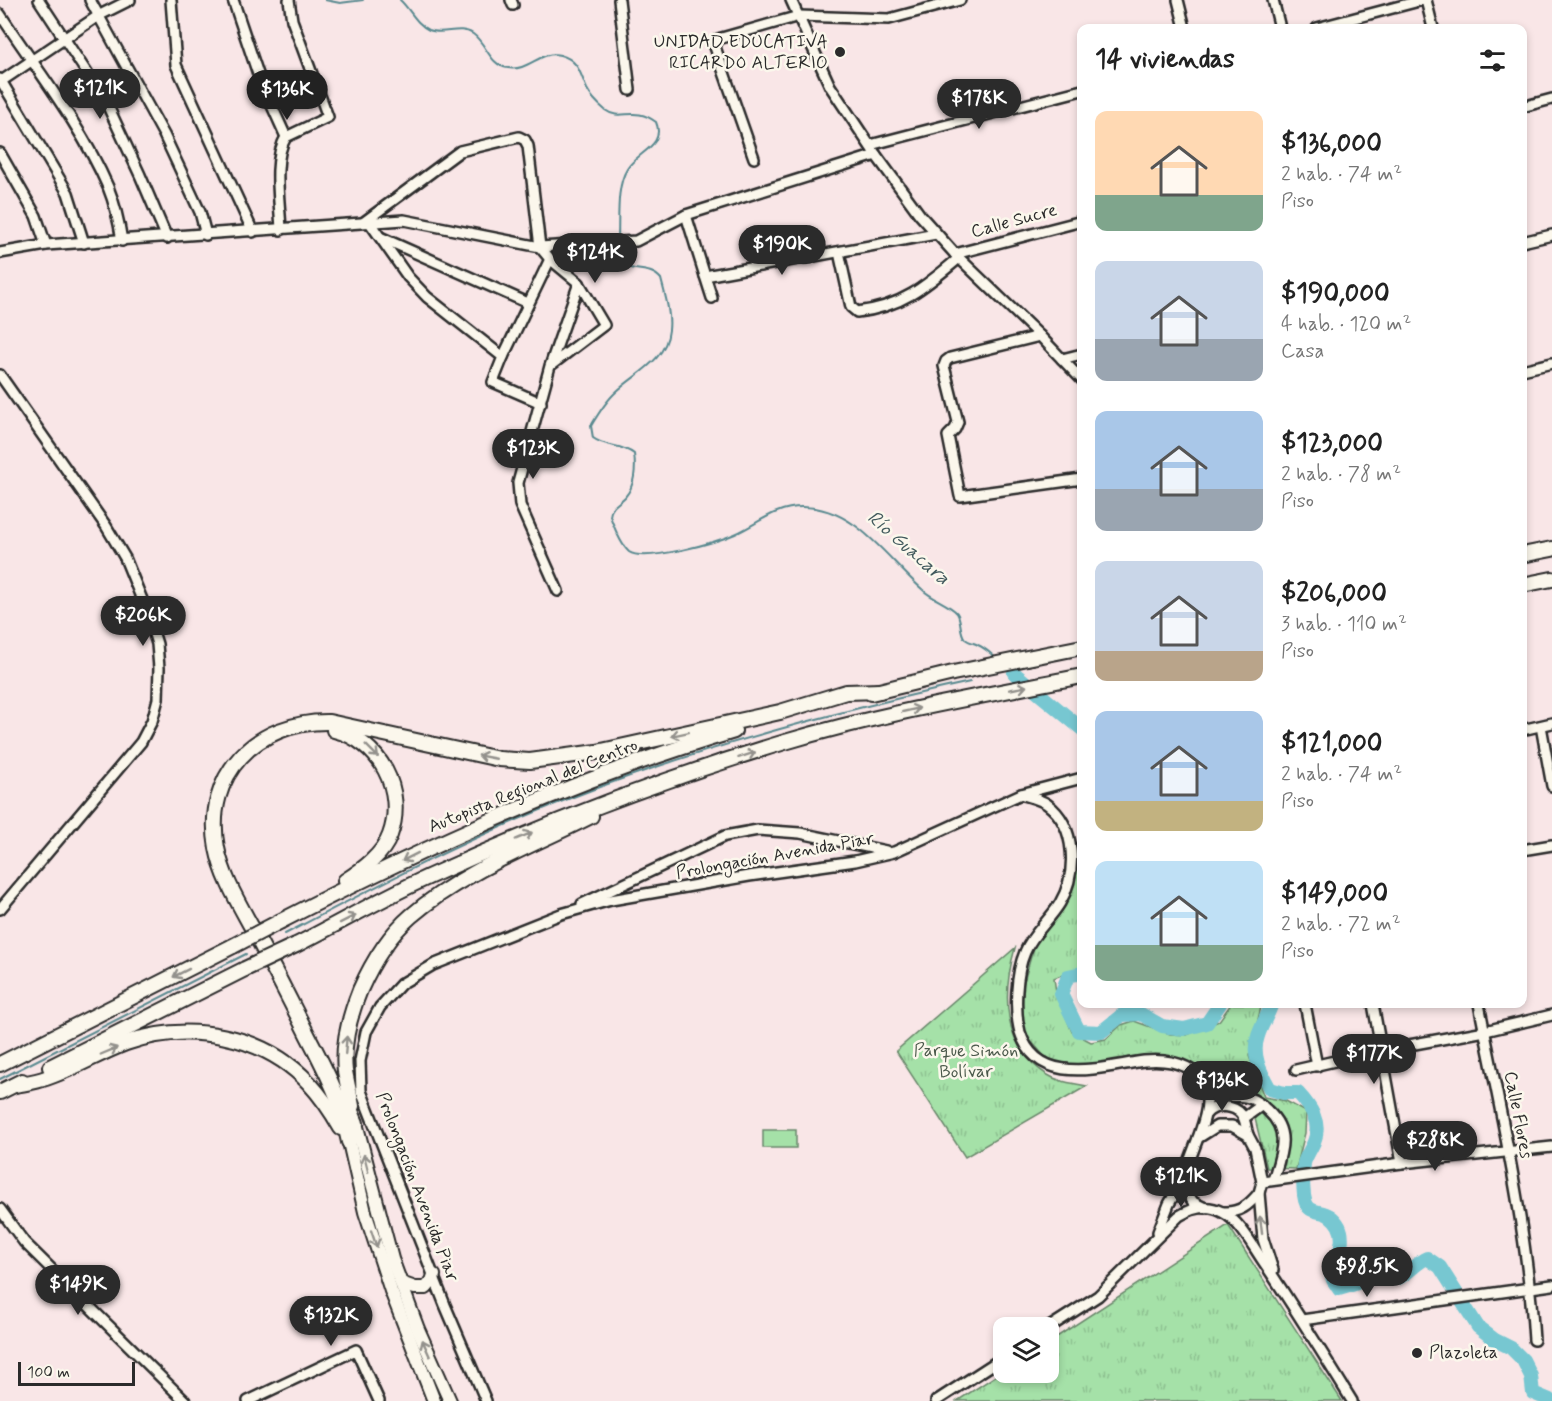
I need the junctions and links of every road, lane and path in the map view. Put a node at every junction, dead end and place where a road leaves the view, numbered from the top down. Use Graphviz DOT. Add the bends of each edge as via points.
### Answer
graph roads {
  1 [pos="39,0"];
  2 [pos="90,0"];
  3 [pos="130,0"];
  4 [pos="171,0"];
  5 [pos="232,0"];
  6 [pos="289,0"];
  7 [pos="619,0"];
  8 [pos="791,0"];
  9 [pos="960,0"];
  10 [pos="1178,0"];
  11 [pos="1273,0"];
  12 [pos="1424,0"];
  13 [pos="0,14"];
  14 [pos="98,15"];
  15 [pos="799,16"];
  16 [pos="1184,24"];
  17 [pos="1279,24"];
  18 [pos="1332,24"];
  19 [pos="1431,24"];
  20 [pos="64,38"];
  21 [pos="32,61"];
  22 [pos="0,81"];
  23 [pos="630,90"];
  24 [pos="1077,91"];
  25 [pos="1552,99"];
  26 [pos="1527,106"];
  27 [pos="286,136"];
  28 [pos="870,145"];
  29 [pos="0,153"];
  30 [pos="876,155"];
  31 [pos="754,158"];
  32 [pos="686,215"];
  33 [pos="1077,222"];
  34 [pos="366,223"];
  35 [pos="281,230"];
  36 [pos="253,231"];
  37 [pos="936,234"];
  38 [pos="206,235"];
  39 [pos="1552,235"];
  40 [pos="378,236"];
  41 [pos="166,238"];
  42 [pos="0,241"];
  43 [pos="122,241"];
  44 [pos="1527,241"];
  45 [pos="84,243"];
  46 [pos="46,245"];
  47 [pos="540,247"];
  48 [pos="3,252"];
  49 [pos="839,252"];
  50 [pos="957,256"];
  51 [pos="550,258"];
  52 [pos="705,276"];
  53 [pos="579,283"];
  54 [pos="712,298"];
  55 [pos="528,303"];
  56 [pos="1040,336"];
  57 [pos="1077,355"];
  58 [pos="502,357"];
  59 [pos="1062,358"];
  60 [pos="1552,363"];
  61 [pos="550,366"];
  62 [pos="1527,369"];
  63 [pos="1077,374"];
  64 [pos="0,375"];
  65 [pos="541,403"];
  66 [pos="1077,480"];
  67 [pos="1552,549"];
  68 [pos="1527,554"];
  69 [pos="1552,579"];
  70 [pos="1527,584"];
  71 [pos="558,591"];
  72 [pos="1077,648"];
  73 [pos="1077,676"];
  74 [pos="880,691"];
  75 [pos="1552,723"];
  76 [pos="1541,726"];
  77 [pos="1527,729"];
  78 [pos="708,767"];
  79 [pos="1077,779"];
  80 [pos="1055,786"];
  81 [pos="1552,786"];
  82 [pos="1021,794"];
  83 [pos="1045,802"];
  84 [pos="1552,845"];
  85 [pos="1527,849"];
  86 [pos="888,852"];
  87 [pos="0,909"];
  88 [pos="561,914"];
  89 [pos="281,921"];
  90 [pos="1306,1008"];
  91 [pos="1373,1008"];
  92 [pos="1480,1008"];
  93 [pos="1552,1016"];
  94 [pos="1485,1031"];
  95 [pos="1382,1050"];
  96 [pos="0,1064"];
  97 [pos="1317,1066"];
  98 [pos="1296,1070"];
  99 [pos="15,1085"];
  100 [pos="0,1092"];
  101 [pos="1207,1096"];
  102 [pos="1262,1105"];
  103 [pos="1206,1114"];
  104 [pos="1244,1118"];
  105 [pos="356,1123"];
  106 [pos="1248,1135"];
  107 [pos="1198,1138"];
  108 [pos="349,1142"];
  109 [pos="1552,1147"];
  110 [pos="1509,1151"];
  111 [pos="1402,1163"];
  112 [pos="1276,1180"];
  113 [pos="1262,1182"];
  114 [pos="1181,1183"];
  115 [pos="1259,1192"];
  116 [pos="1206,1208"];
  117 [pos="0,1209"];
  118 [pos="1223,1212"];
  119 [pos="1156,1237"];
  120 [pos="434,1275"];
  121 [pos="1277,1281"];
  122 [pos="401,1283"];
  123 [pos="1552,1285"];
  124 [pos="1531,1287"];
  125 [pos="1302,1320"];
  126 [pos="1059,1321"];
  127 [pos="1534,1340"];
  128 [pos="993,1364"];
  129 [pos="185,1401"];
  130 [pos="248,1401"];
  131 [pos="379,1401"];
  132 [pos="434,1401"];
  133 [pos="450,1401"];
  134 [pos="486,1401"];
  135 [pos="936,1401"];
  136 [pos="1352,1401"];
  1 -- 20 [label="street"];
  2 -- 14 [label="street"];
  3 -- 14 [label="street"];
  4 -- 36 [label="street" via="176,65"];
  5 -- 27 [label="street" via="259,77"];
  6 -- 27 [label="street" via="292,20 328,117"];
  7 -- 23 [label="street"];
  8 -- 15 [label="street"];
  9 -- 15 [label="street" via="889,19"];
  10 -- 16 [label="street"];
  11 -- 17 [label="street"];
  12 -- 18 [label="street"];
  12 -- 19 [label="street"];
  13 -- 21 [label="street"];
  14 -- 20 [label="street"];
  14 -- 38 [label="street" via="168,145 200,212"];
  15 -- 28 [label="street" via="830,86"];
  15 -- 31 [label="street" via="715,42"];
  20 -- 21 [label="street"];
  20 -- 41 [label="street" via="106,102"];
  21 -- 22 [label="street"];
  21 -- 43 [label="street" via="75,126 108,187"];
  22 -- 45 [label="street" via="68,193"];
  24 -- 28 [label="street"];
  25 -- 26 [label="street"];
  27 -- 35 [label="street" via="278,171"];
  28 -- 30 [label="street"];
  29 -- 46 [label="street" via="36,216"];
  30 -- 32 [label="street"];
  30 -- 37 [label="street"];
  32 -- 47 [label="street" via="636,241"];
  32 -- 52 [label="street"];
  33 -- 50 [label="street, Calle Sucre"];
  34 -- 35 [label="street"];
  34 -- 40 [label="street"];
  34 -- 47 [label="street" via="404,220"];
  34 -- 47 [label="street" via="460,151 519,137 528,146"];
  35 -- 36 [label="street"];
  36 -- 38 [label="street"];
  37 -- 49 [label="street"];
  37 -- 50 [label="street"];
  38 -- 41 [label="street"];
  39 -- 44 [label="street"];
  40 -- 55 [label="street"];
  40 -- 58 [label="street" via="427,297"];
  41 -- 43 [label="street"];
  42 -- 48 [label="street"];
  43 -- 45 [label="street"];
  45 -- 46 [label="street"];
  46 -- 48 [label="street"];
  47 -- 51 [label="street"];
  49 -- 50 [label="street" via="851,307 857,312 909,297 928,285"];
  49 -- 52 [label="street"];
  50 -- 56 [label="street"];
  51 -- 53 [label="street"];
  51 -- 55 [label="street"];
  52 -- 54 [label="street"];
  53 -- 61 [label="street"];
  53 -- 61 [label="street" via="604,325"];
  55 -- 58 [label="street"];
  56 -- 59 [label="street"];
  56 -- 66 [label="street" via="946,361 958,422 948,436 960,496"];
  57 -- 59 [label="street"];
  58 -- 65 [label="street" via="493,382"];
  59 -- 63 [label="street"];
  60 -- 62 [label="street"];
  61 -- 65 [label="street"];
  64 -- 87 [label="street" via="125,558 157,644 159,668 158,699 141,742"];
  65 -- 71 [label="street" via="518,483 520,505"];
  67 -- 68 [label="highway"];
  69 -- 70 [label="highway"];
  72 -- 74 [label="highway, Autopista Regional del Centro"];
  78 -- 73 [label="highway, one-way" via="861,722"];
  74 -- 89 [label="highway, Autopista Regional del Centro, one-way" via="698,742 517,808"];
  74 -- 108 [label="highway, one-way" via="846,692 758,717 563,758 530,761 500,759 329,722 283,728 253,745 231,769 219,793 217,848 234,892 339,1101"];
  75 -- 76 [label="street"];
  76 -- 77 [label="street"];
  76 -- 81 [label="street"];
  99 -- 78 [label="highway, one-way, bridge" via="435,874 578,813"];
  105 -- 78 [label="highway, one-way" via="345,1070 352,1009 367,975 400,927 453,886 496,863 598,813"];
  79 -- 80 [label="street, Prolongación Avenida Piar"];
  80 -- 82 [label="street, Prolongación Avenida Piar"];
  80 -- 83 [label="street"];
  82 -- 83 [label="street"];
  82 -- 86 [label="street, Prolongación Avenida Piar"];
  83 -- 101 [label="street" via="1058,814 1069,837 1071,866 1066,892 1026,950 1019,969 1020,1031 1026,1044 1038,1059 1056,1068 1080,1071 1145,1061 1175,1061 1194,1071"];
  84 -- 85 [label="street"];
  86 -- 88 [label="street, Prolongación Avenida Piar" via="855,861 611,900"];
  86 -- 88 [label="street, Prolongación Avenida Piar" via="800,833 758,830 725,836"];
  88 -- 120 [label="street, Prolongación Avenida Piar" via="433,965 401,984 380,1006 366,1032 360,1061 362,1091"];
  89 -- 96 [label="highway, Autopista Regional del Centro, one-way, bridge"];
  105 -- 89 [label="highway, one-way" via="333,1069 233,872 222,816 239,767 250,753 298,729 316,727 343,732 368,747 386,770 393,796 390,836 379,853 358,872"];
  90 -- 97 [label="street"];
  91 -- 95 [label="street"];
  92 -- 94 [label="street, Calle Flores"];
  93 -- 94 [label="street"];
  94 -- 95 [label="street"];
  94 -- 110 [label="street, Calle Flores"];
  95 -- 97 [label="street"];
  95 -- 111 [label="street"];
  97 -- 98 [label="street"];
  99 -- 100 [label="highway"];
  99 -- 108 [label="highway, one-way" via="45,1079 155,1035 191,1031 219,1034 264,1050 309,1082"];
  101 -- 102 [label="street" via="1249,1098"];
  101 -- 103 [label="street"];
  102 -- 104 [label="street"];
  102 -- 112 [label="street" via="1278,1120 1282,1134"];
  103 -- 104 [label="street" via="1223,1107 1236,1110"];
  103 -- 107 [label="street"];
  104 -- 106 [label="street"];
  122 -- 105 [label="main road, one-way"];
  106 -- 107 [label="street" via="1224,1125"];
  106 -- 113 [label="street"];
  107 -- 114 [label="street"];
  108 -- 132 [label="main road, one-way" via="364,1212"];
  109 -- 110 [label="street"];
  110 -- 111 [label="street"];
  110 -- 124 [label="street, Calle Flores"];
  111 -- 112 [label="street"];
  112 -- 113 [label="street"];
  113 -- 115 [label="street"];
  114 -- 116 [label="street" via="1193,1202"];
  114 -- 119 [label="street"];
  115 -- 118 [label="street" via="1248,1205"];
  121 -- 115 [label="street, one-way" via="1263,1239"];
  116 -- 118 [label="street"];
  116 -- 119 [label="street" via="1179,1216"];
  117 -- 129 [label="street" via="24,1242"];
  118 -- 121 [label="street" via="1238,1225"];
  119 -- 126 [label="street" via="1098,1296"];
  120 -- 122 [label="main road" via="426,1288"];
  120 -- 134 [label="street, Prolongación Avenida Piar"];
  121 -- 125 [label="street"];
  133 -- 122 [label="main road, one-way"];
  123 -- 124 [label="street"];
  124 -- 125 [label="street"];
  124 -- 127 [label="street, Calle Flores"];
  125 -- 136 [label="street"];
  128 -- 135 [label="street"];
  130 -- 131 [label="street" via="356,1350"];
}
